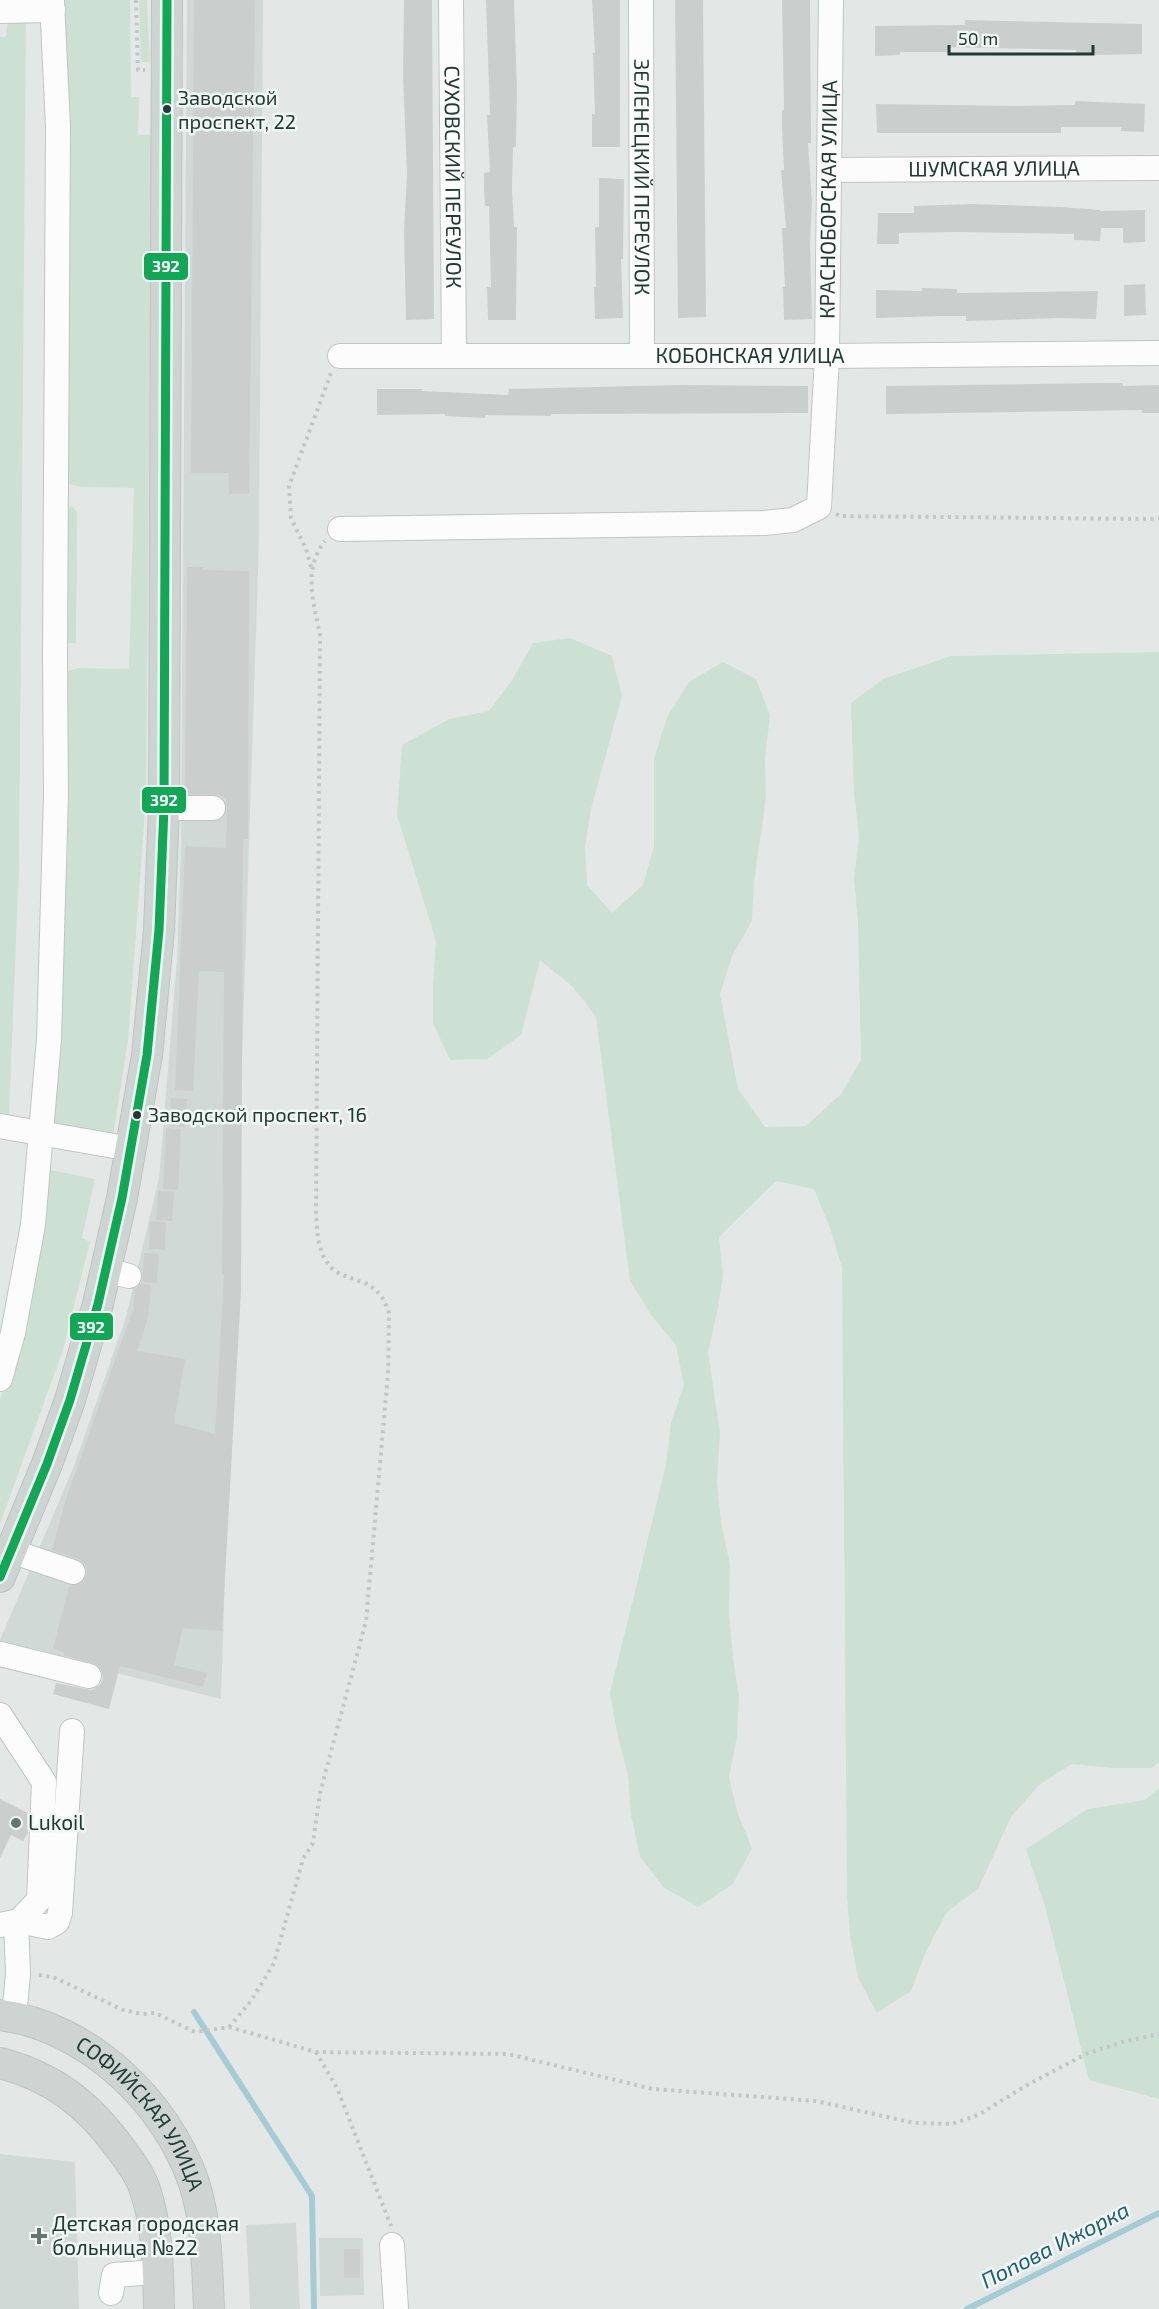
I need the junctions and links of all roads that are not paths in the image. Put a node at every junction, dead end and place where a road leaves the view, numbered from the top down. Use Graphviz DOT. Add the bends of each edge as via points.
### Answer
graph roads {
  1 [pos="167,0"];
  2 [pos="451,0"];
  3 [pos="641,0"];
  4 [pos="831,0"];
  5 [pos="52,5"];
  6 [pos="0,11"];
  7 [pos="1159,168"];
  8 [pos="829,170"];
  9 [pos="1159,353"];
  10 [pos="642,354"];
  11 [pos="454,355"];
  12 [pos="340,356"];
  13 [pos="827,356"];
  14 [pos="340,529"];
  15 [pos="164,808"];
  16 [pos="213,808"];
  17 [pos="0,1126"];
  18 [pos="41,1133"];
  19 [pos="131,1149"];
  20 [pos="0,1379"];
  21 [pos="6,1564"];
  22 [pos="73,1572"];
  23 [pos="0,1654"];
  24 [pos="89,1676"];
  25 [pos="6,1723"];
  26 [pos="72,1731"];
  27 [pos="0,1753"];
  28 [pos="12,1923"];
  29 [pos="7,2016"];
  30 [pos="0,2063"];
  31 [pos="392,2244"];
  32 [pos="158,2272"];
  33 [pos="111,2293"];
  34 [pos="159,2309"];
  35 [pos="209,2309"];
  36 [pos="396,2309"];
  1 -- 15 [label="main road"];
  2 -- 11 [label="street, СУХОВСКИЙ ПЕРЕУЛОК"];
  3 -- 10 [label="street, ЗЕЛЕНЕЦКИЙ ПЕРЕУЛОК"];
  4 -- 8 [label="street, КРАСНОБОРСКАЯ УЛИЦА"];
  5 -- 6 [label="street"];
  5 -- 18 [label="street" via="58,138 56,795 49,1039"];
  7 -- 8 [label="street, ШУМСКАЯ УЛИЦА"];
  8 -- 13 [label="street, КРАСНОБОРСКАЯ УЛИЦА"];
  9 -- 13 [label="street, КОБОНСКАЯ УЛИЦА"];
  10 -- 11 [label="street, КОБОНСКАЯ УЛИЦА"];
  10 -- 13 [label="street, КОБОНСКАЯ УЛИЦА"];
  11 -- 12 [label="street, КОБОНСКАЯ УЛИЦА"];
  13 -- 14 [label="street, КРАСНОБОРСКАЯ УЛИЦА" via="819,507 793,520"];
  15 -- 16 [label="street"];
  15 -- 19 [label="main road" via="159,930 147,1055"];
  17 -- 18 [label="street"];
  18 -- 19 [label="street"];
  18 -- 20 [label="street" via="25,1278"];
  19 -- 21 [label="main road" via="117,1273"];
  21 -- 22 [label="street"];
  23 -- 24 [label="street"];
  25 -- 27 [label="street"];
  25 -- 28 [label="street" via="44,1782 39,1900"];
  26 -- 28 [label="street" via="57,1922 48,1927"];
  28 -- 29 [label="street" via="18,1974"];
  29 -- 35 [label="main road, СОФИЙСКАЯ УЛИЦА" via="43,2026 75,2041 105,2061 153,2108 177,2145 194,2183 205,2233"];
  30 -- 32 [label="main road, СОФИЙСКАЯ УЛИЦА" via="25,2070 80,2102 129,2159 143,2186 152,2218"];
  31 -- 36 [label="street"];
  32 -- 33 [label="street" via="114,2275"];
  32 -- 34 [label="main road, СОФИЙСКАЯ УЛИЦА"];
}
